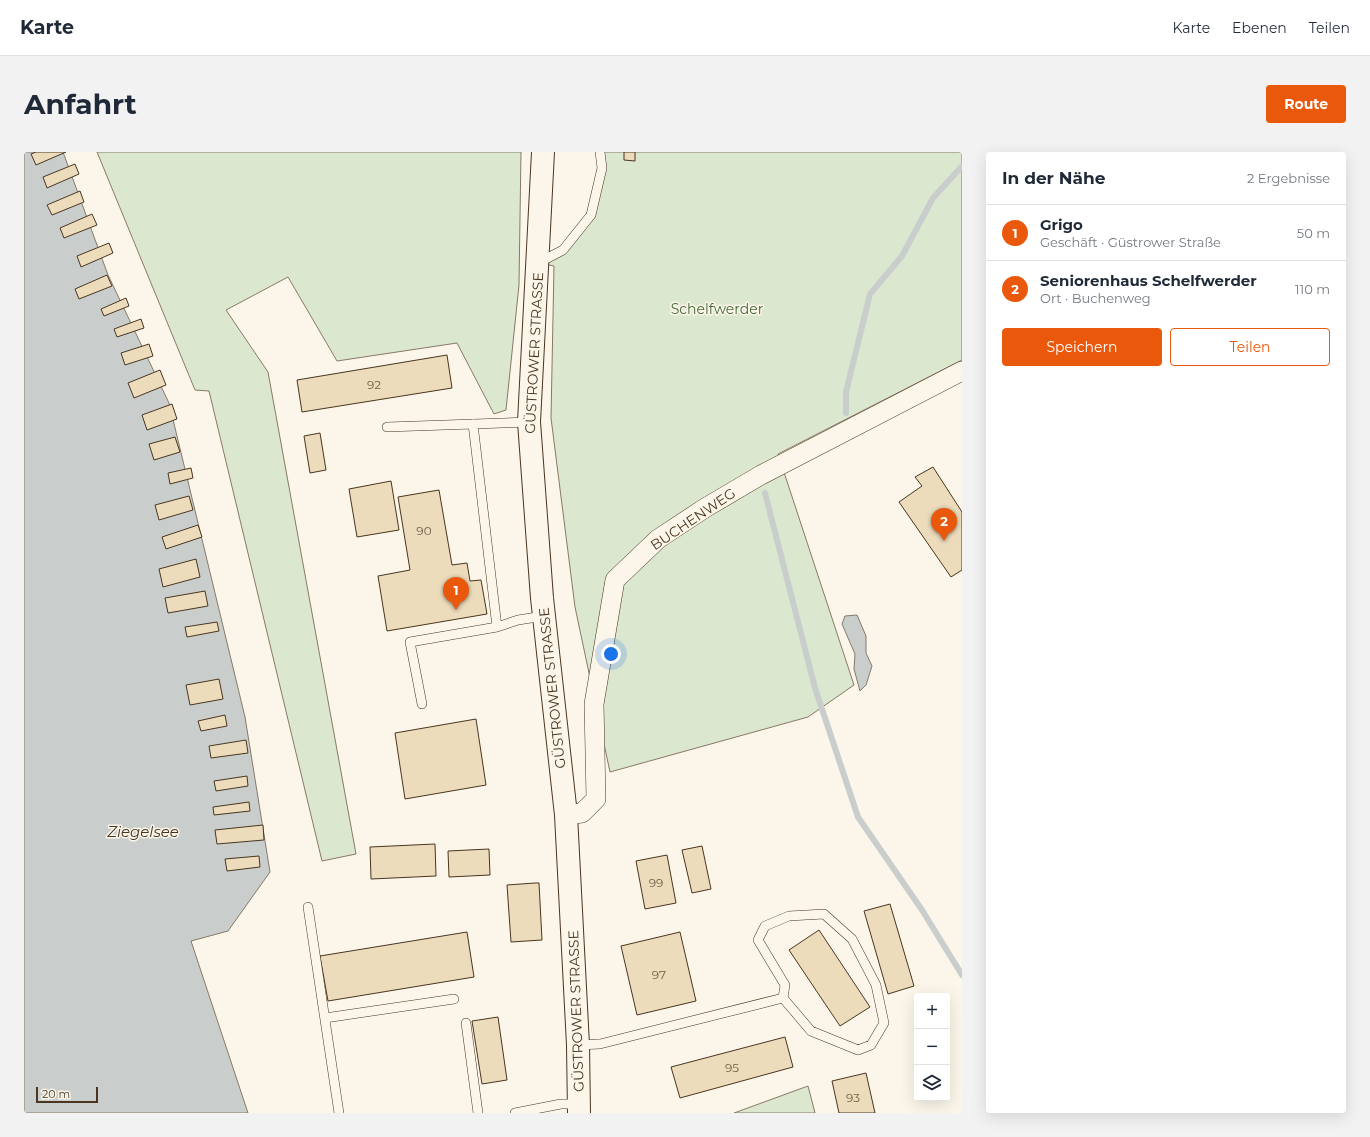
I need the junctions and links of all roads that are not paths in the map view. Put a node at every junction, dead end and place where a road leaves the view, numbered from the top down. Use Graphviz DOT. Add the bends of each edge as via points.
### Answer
graph roads {
  1 [pos="543,152"];
  2 [pos="600,152"];
  3 [pos="538,264"];
  4 [pos="962,371"];
  5 [pos="529,422"];
  6 [pos="473,424"];
  7 [pos="387,427"];
  8 [pos="544,616"];
  9 [pos="497,627"];
  10 [pos="422,704"];
  11 [pos="566,815"];
  12 [pos="308,907"];
  13 [pos="783,998"];
  14 [pos="454,999"];
  15 [pos="325,1018"];
  16 [pos="466,1023"];
  17 [pos="578,1045"];
  18 [pos="579,1109"];
  19 [pos="338,1113"];
  20 [pos="478,1113"];
  21 [pos="515,1113"];
  1 -- 3 [label="main road, GÜSTROWER STRASSE"];
  2 -- 3 [label="lane, GÜSTROWER STRASSE" via="602,168 591,215 563,250"];
  3 -- 5 [label="main road, GÜSTROWER STRASSE"];
  4 -- 11 [label="street, BUCHENWEG" via="761,475 706,508 658,539 615,580 594,704 596,799 582,813"];
  5 -- 6 [label="lane"];
  5 -- 8 [label="main road, GÜSTROWER STRASSE"];
  6 -- 7 [label="lane"];
  6 -- 9 [label="lane"];
  8 -- 9 [label="lane" via="518,620"];
  8 -- 11 [label="main road, GÜSTROWER STRASSE"];
  9 -- 10 [label="lane" via="410,642"];
  11 -- 17 [label="main road, GÜSTROWER STRASSE"];
  12 -- 15 [label="lane"];
  13 -- 13 [label="lane" via="811,1031 858,1050 871,1045 884,1023 876,985 852,939 824,914 789,916 765,926 758,940 784,985"];
  13 -- 17 [label="lane" via="600,1044"];
  14 -- 15 [label="lane"];
  15 -- 19 [label="lane"];
  16 -- 20 [label="lane"];
  17 -- 18 [label="main road, GÜSTROWER STRASSE"];
  18 -- 21 [label="lane" via="561,1104"];
}
